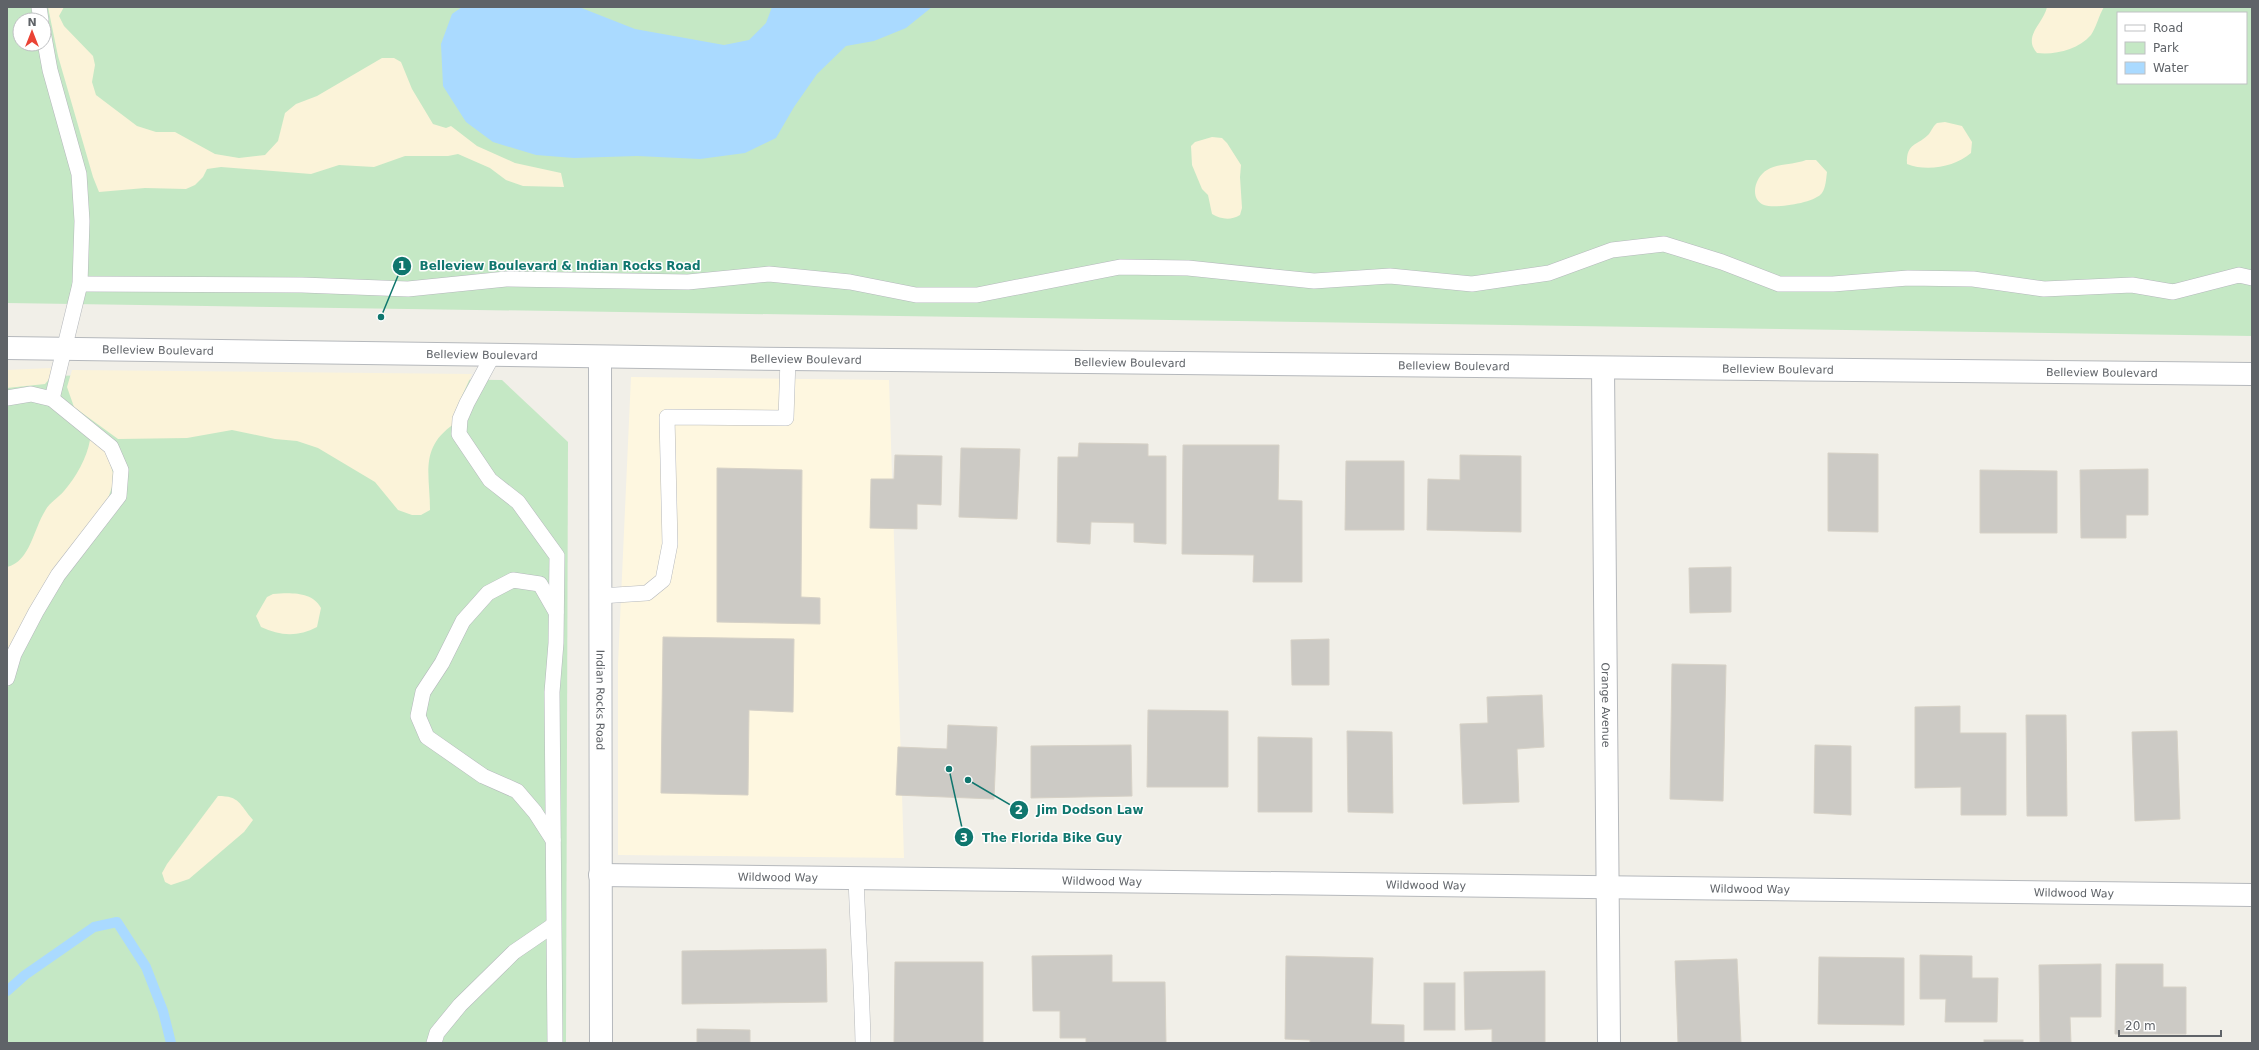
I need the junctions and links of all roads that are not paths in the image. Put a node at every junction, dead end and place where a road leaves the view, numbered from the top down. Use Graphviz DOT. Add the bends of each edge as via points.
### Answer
graph roads {
  1 [pos="47,52"];
  2 [pos="2252,278"];
  3 [pos="80,284"];
  4 [pos="7,348"];
  5 [pos="64,349"];
  6 [pos="493,355"];
  7 [pos="600,357"];
  8 [pos="788,359"];
  9 [pos="1604,368"];
  10 [pos="2252,374"];
  11 [pos="7,398"];
  12 [pos="52,399"];
  13 [pos="600,596"];
  14 [pos="556,612"];
  15 [pos="7,678"];
  16 [pos="553,841"];
  17 [pos="600,875"];
  18 [pos="856,878"];
  19 [pos="1609,887"];
  20 [pos="2252,895"];
  21 [pos="552,926"];
  22 [pos="434,1043"];
  23 [pos="554,1043"];
  24 [pos="601,1043"];
  25 [pos="863,1043"];
  26 [pos="1609,1043"];
  1 -- 3 [label="lane" via="78,174 82,221"];
  2 -- 3 [label="lane" via="2239,275 2173,292 2132,285 2044,289 1973,279 1908,278 1833,284 1779,284 1722,262 1664,244 1612,250 1550,272 1472,284 1390,276 1314,281 1188,268 1120,267 977,295 916,295 850,282 769,274 688,282 506,279 408,289 302,285"];
  3 -- 5 [label="lane"];
  4 -- 5 [label="street, Belleview Boulevard"];
  5 -- 6 [label="street, Belleview Boulevard"];
  5 -- 12 [label="lane"];
  6 -- 7 [label="street, Belleview Boulevard"];
  6 -- 14 [label="lane" via="460,419 459,434 490,480 518,502 557,556"];
  7 -- 8 [label="street, Belleview Boulevard"];
  7 -- 13 [label="street, Indian Rocks Road"];
  8 -- 9 [label="street, Belleview Boulevard"];
  8 -- 13 [label="lane" via="786,418 667,417 670,544 663,580 647,593"];
  9 -- 10 [label="street, Belleview Boulevard"];
  9 -- 19 [label="street, Orange Avenue"];
  11 -- 12 [label="lane" via="31,394"];
  12 -- 15 [label="lane" via="111,447 121,470 119,496 58,575 14,654"];
  13 -- 17 [label="street, Indian Rocks Road"];
  14 -- 16 [label="lane" via="552,692"];
  14 -- 16 [label="lane" via="540,584 513,580 488,593 463,621 442,663 423,692 418,716 427,737 483,776 517,791 535,812"];
  16 -- 21 [label="lane"];
  17 -- 18 [label="street, Wildwood Way"];
  17 -- 24 [label="street, Indian Rocks Road"];
  18 -- 19 [label="street, Wildwood Way"];
  18 -- 25 [label="lane"];
  19 -- 20 [label="street, Wildwood Way"];
  19 -- 26 [label="street, Orange Avenue"];
  21 -- 22 [label="lane" via="514,952 486,978 437,1033"];
  21 -- 23 [label="lane" via="556,1025"];
}
